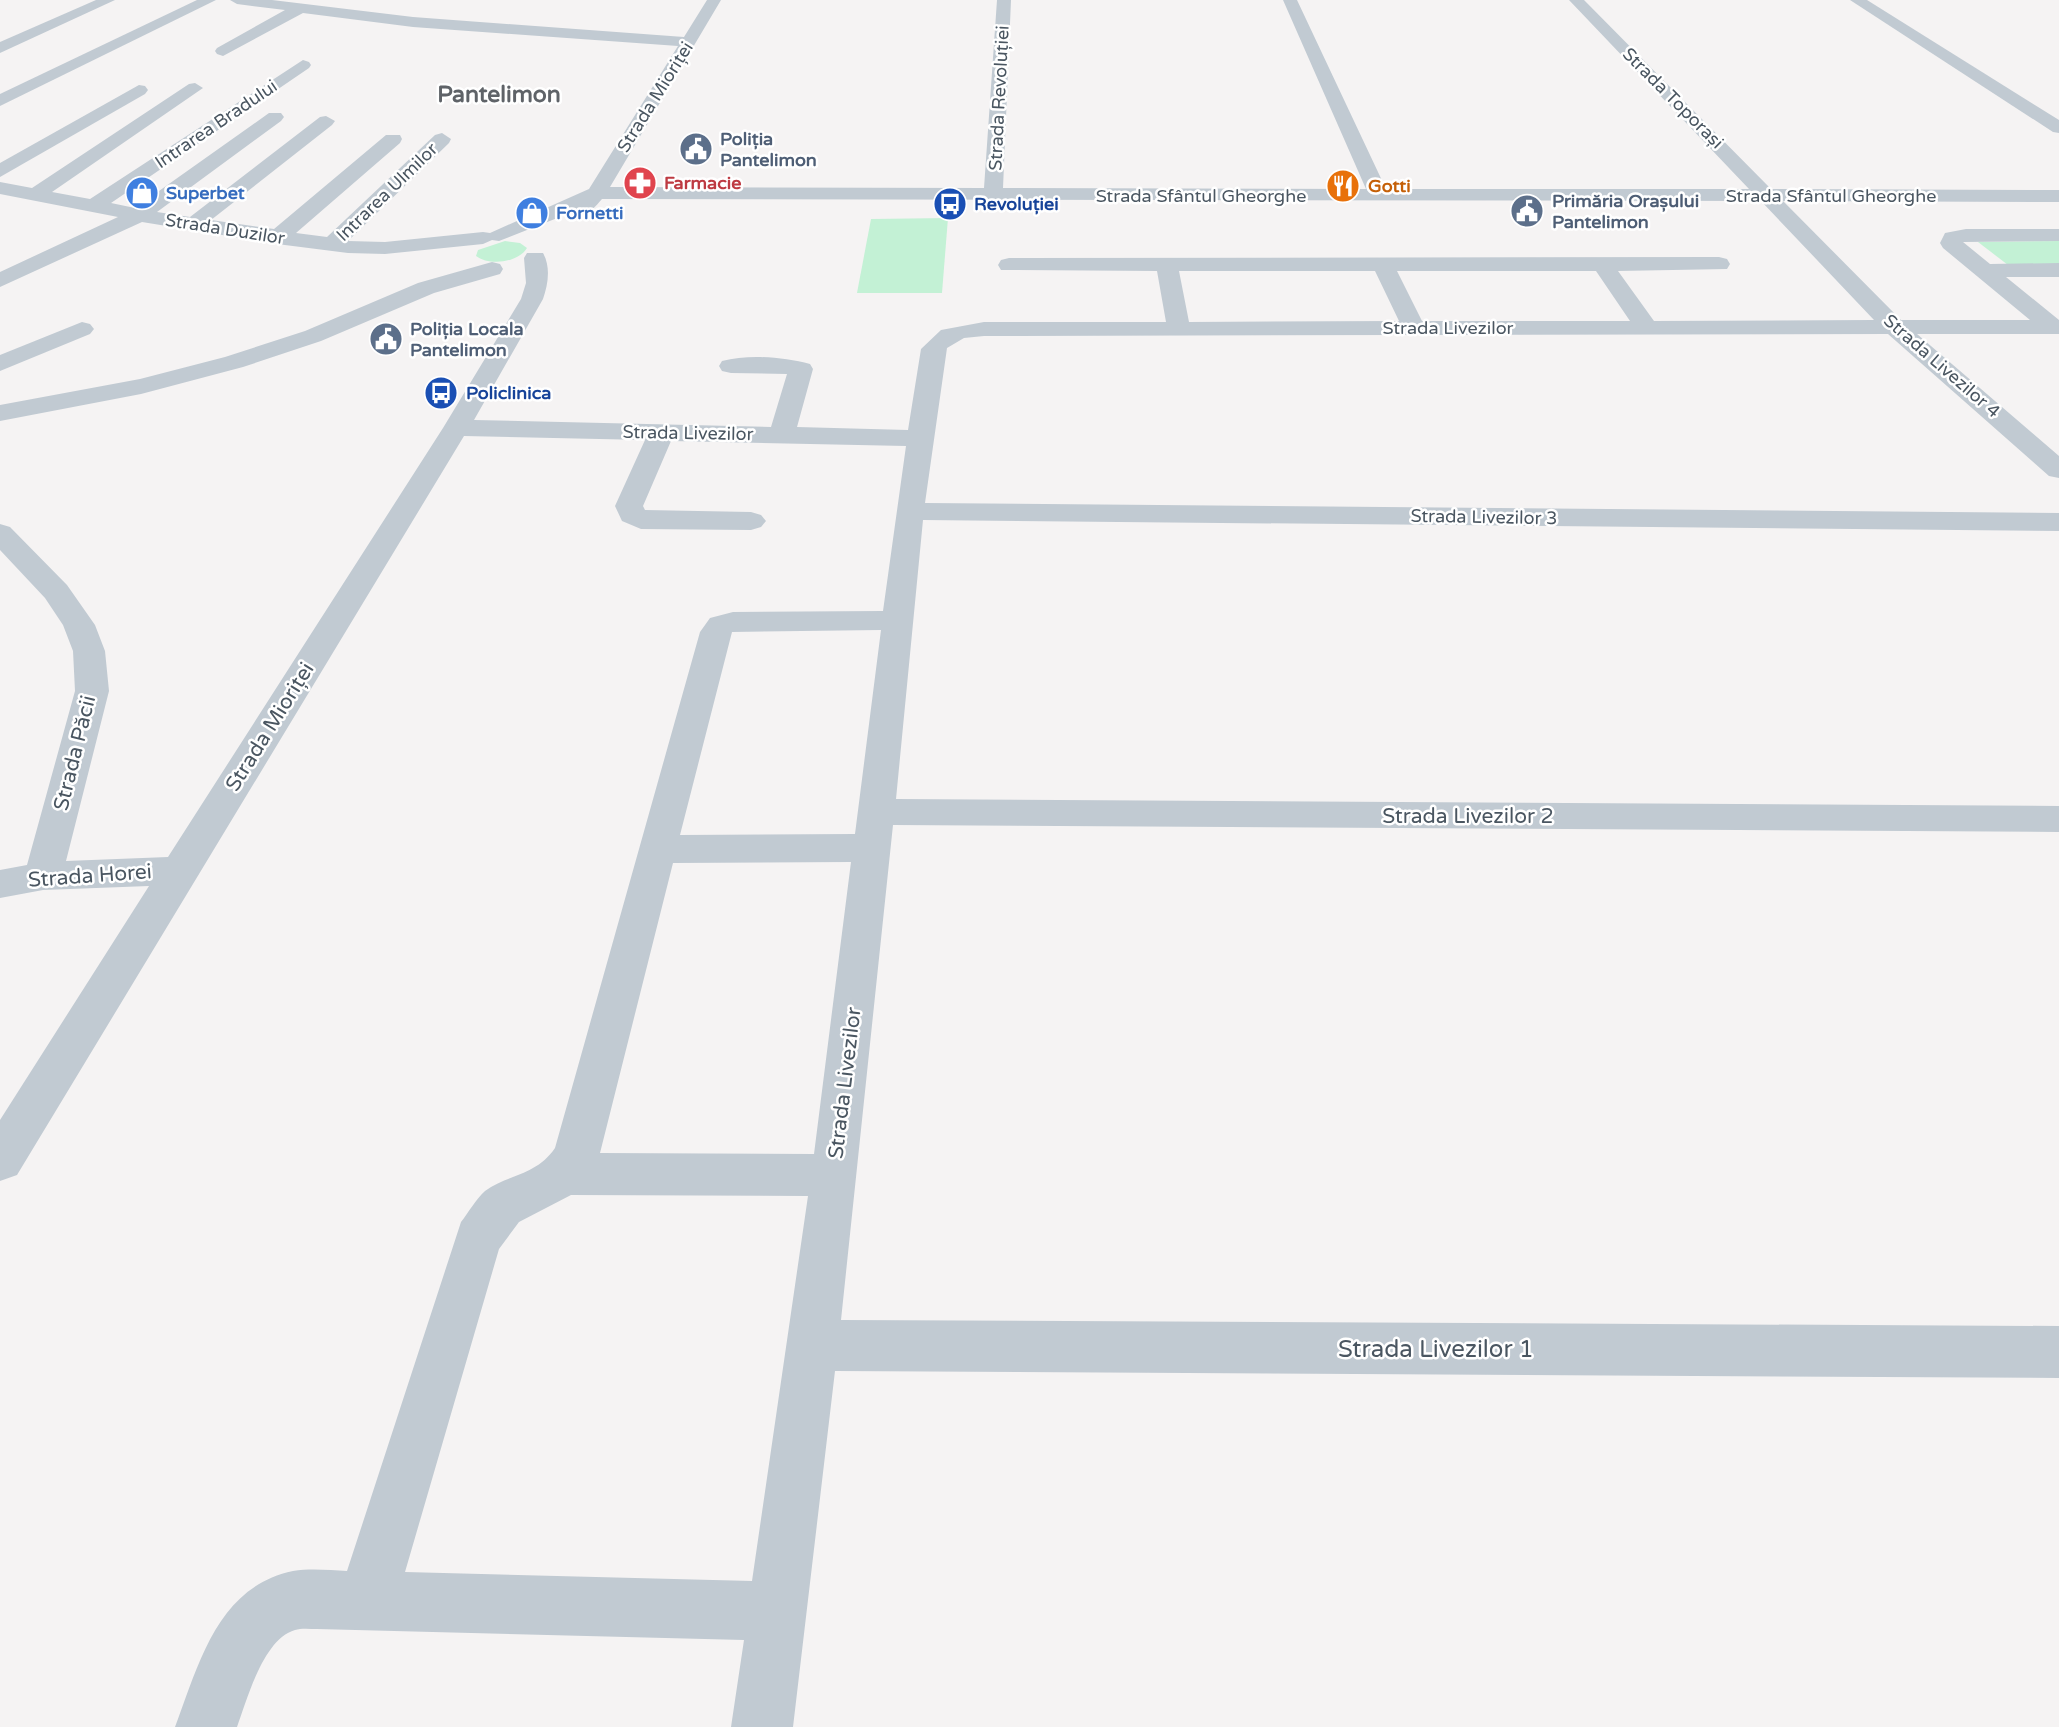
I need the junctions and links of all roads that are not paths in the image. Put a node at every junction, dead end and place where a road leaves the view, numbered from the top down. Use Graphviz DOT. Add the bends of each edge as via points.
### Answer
graph roads {
  1 [pos="108,0"];
  2 [pos="209,0"];
  3 [pos="237,0"];
  4 [pos="714,0"];
  5 [pos="1004,0"];
  6 [pos="1290,0"];
  7 [pos="1576,0"];
  8 [pos="1857,0"];
  9 [pos="301,8"];
  10 [pos="689,42"];
  11 [pos="0,48"];
  12 [pos="223,51"];
  13 [pos="303,65"];
  14 [pos="195,88"];
  15 [pos="139,90"];
  16 [pos="0,101"];
  17 [pos="275,117"];
  18 [pos="326,121"];
  19 [pos="2059,128"];
  20 [pos="393,139"];
  21 [pos="442,139"];
  22 [pos="0,171"];
  23 [pos="0,188"];
  24 [pos="596,194"];
  25 [pos="35,195"];
  26 [pos="993,195"];
  27 [pos="1379,196"];
  28 [pos="1770,196"];
  29 [pos="2058,205"];
  30 [pos="99,207"];
  31 [pos="139,215"];
  32 [pos="193,224"];
  33 [pos="70,225"];
  34 [pos="2059,235"];
  35 [pos="491,237"];
  36 [pos="553,237"];
  37 [pos="277,238"];
  38 [pos="331,245"];
  39 [pos="410,245"];
  40 [pos="366,248"];
  41 [pos="458,258"];
  42 [pos="1602,264"];
  43 [pos="1719,264"];
  44 [pos="1009,265"];
  45 [pos="1167,265"];
  46 [pos="1383,265"];
  47 [pos="498,268"];
  48 [pos="2059,270"];
  49 [pos="1984,271"];
  50 [pos="535,274"];
  51 [pos="0,280"];
  52 [pos="426,288"];
  53 [pos="370,312"];
  54 [pos="1895,327"];
  55 [pos="2056,327"];
  56 [pos="1180,328"];
  57 [pos="1414,328"];
  58 [pos="1647,328"];
  59 [pos="82,329"];
  60 [pos="0,364"];
  61 [pos="731,366"];
  62 [pos="3,405"];
  63 [pos="456,428"];
  64 [pos="661,433"];
  65 [pos="782,435"];
  66 [pos="919,438"];
  67 [pos="2059,470"];
  68 [pos="909,511"];
  69 [pos="751,521"];
  70 [pos="2059,522"];
  71 [pos="0,533"];
  72 [pos="897,620"];
  73 [pos="2059,819"];
  74 [pos="875,830"];
  75 [pos="657,849"];
  76 [pos="181,871"];
  77 [pos="43,876"];
  78 [pos="0,884"];
  79 [pos="0,1160"];
  80 [pos="564,1174"];
  81 [pos="835,1175"];
  82 [pos="812,1345"];
  83 [pos="2059,1352"];
  84 [pos="367,1601"];
  85 [pos="776,1611"];
  86 [pos="206,1727"];
  87 [pos="762,1727"];
  1 -- 11 [label="street"];
  2 -- 16 [label="street"];
  3 -- 9 [label="street"];
  4 -- 10 [label="street, Strada Mioriței"];
  5 -- 26 [label="street, Strada Revoluției"];
  6 -- 27 [label="street"];
  7 -- 28 [label="street, Strada Toporași"];
  8 -- 19 [label="street"];
  9 -- 10 [label="street" via="436,24"];
  9 -- 12 [label="street"];
  10 -- 24 [label="street, Strada Mioriței"];
  13 -- 30 [label="street, Intrarea Bradului"];
  14 -- 25 [label="street"];
  15 -- 22 [label="street"];
  17 -- 31 [label="street"];
  18 -- 32 [label="street"];
  20 -- 37 [label="street"];
  21 -- 38 [label="street, Intrarea Ulmilor"];
  23 -- 25 [label="street, Strada Duzilor"];
  24 -- 26 [label="street, Strada Sfântul Gheorghe"];
  24 -- 35 [label="street"];
  24 -- 36 [label="street, Strada Mioriței"];
  25 -- 30 [label="street, Strada Duzilor"];
  26 -- 27 [label="street, Strada Sfântul Gheorghe"];
  27 -- 28 [label="street, Strada Sfântul Gheorghe"];
  28 -- 29 [label="street, Strada Sfântul Gheorghe"];
  28 -- 54 [label="street, Strada Livezilor 4"];
  30 -- 31 [label="street, Strada Duzilor"];
  30 -- 33 [label="street, Intrarea Bradului"];
  31 -- 32 [label="street, Strada Duzilor"];
  31 -- 51 [label="street"];
  32 -- 37 [label="street, Strada Duzilor"];
  34 -- 49 [label="street" via="1952,237 1951,243"];
  35 -- 39 [label="street, Strada Duzilor"];
  35 -- 41 [label="street" via="466,245"];
  35 -- 50 [label="street" via="524,235 540,241 544,249"];
  37 -- 38 [label="street, Strada Duzilor"];
  38 -- 40 [label="street, Strada Duzilor"];
  39 -- 40 [label="street, Strada Duzilor"];
  39 -- 41 [label="street, Strada Duzilor"];
  40 -- 53 [label="street" via="389,274 386,292"];
  41 -- 47 [label="street, Strada Duzilor" via="471,267"];
  41 -- 52 [label="street"];
  42 -- 43 [label="street"];
  42 -- 46 [label="street"];
  42 -- 58 [label="street"];
  44 -- 45 [label="street"];
  45 -- 46 [label="street"];
  45 -- 56 [label="street"];
  46 -- 57 [label="street"];
  47 -- 50 [label="street" via="522,278"];
  47 -- 52 [label="street"];
  48 -- 49 [label="street"];
  49 -- 55 [label="street"];
  50 -- 63 [label="street, Strada Mioriței"];
  52 -- 53 [label="street"];
  53 -- 62 [label="street" via="292,343 194,373"];
  54 -- 55 [label="street, Strada Livezilor"];
  54 -- 58 [label="street, Strada Livezilor"];
  54 -- 67 [label="street, Strada Livezilor 4"];
  56 -- 57 [label="street, Strada Livezilor"];
  56 -- 66 [label="street, Strada Livezilor" via="984,329 949,335 933,349"];
  57 -- 58 [label="street, Strada Livezilor"];
  59 -- 60 [label="street"];
  61 -- 65 [label="street" via="801,369"];
  63 -- 64 [label="street, Strada Livezilor"];
  63 -- 76 [label="street, Strada Mioriței"];
  64 -- 65 [label="street, Strada Livezilor"];
  64 -- 69 [label="street" via="629,506 632,515 641,520"];
  65 -- 66 [label="street, Strada Livezilor"];
  66 -- 68 [label="street, Strada Livezilor"];
  68 -- 70 [label="street, Strada Livezilor 3"];
  68 -- 72 [label="street, Strada Livezilor"];
  71 -- 77 [label="street, Strada Păcii" via="55,592 79,625 89,651 92,691"];
  72 -- 74 [label="street, Strada Livezilor"];
  72 -- 75 [label="street" via="721,625"];
  73 -- 74 [label="street, Strada Livezilor 2"];
  74 -- 75 [label="street, Strada Livezilor 2"];
  74 -- 81 [label="street, Strada Livezilor"];
  75 -- 80 [label="street" via="576,1155"];
  76 -- 77 [label="street, Strada Horei"];
  76 -- 79 [label="street, Strada Mioriței"];
  77 -- 78 [label="street, Strada Horei"];
  80 -- 81 [label="street"];
  80 -- 84 [label="street" via="502,1207 478,1238"];
  81 -- 82 [label="street, Strada Livezilor"];
  82 -- 83 [label="street, Strada Livezilor 1"];
  82 -- 85 [label="street, Strada Livezilor"];
  84 -- 85 [label="street"];
  84 -- 86 [label="street" via="291,1601 265,1614 244,1634"];
  85 -- 87 [label="street, Strada Livezilor"];
}
